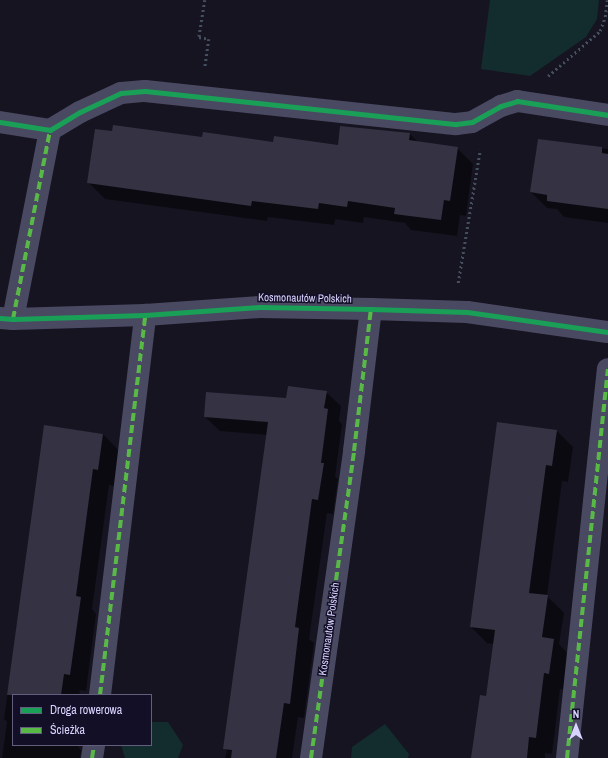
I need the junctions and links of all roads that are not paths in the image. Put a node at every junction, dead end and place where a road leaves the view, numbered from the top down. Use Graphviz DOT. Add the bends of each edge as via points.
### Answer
graph roads {
  1 [pos="608,115"];
  2 [pos="0,122"];
  3 [pos="50,130"];
  4 [pos="371,309"];
  5 [pos="145,315"];
  6 [pos="7,318"];
  7 [pos="608,332"];
  8 [pos="608,369"];
  9 [pos="100,694"];
  10 [pos="94,746"];
  11 [pos="92,758"];
  12 [pos="311,758"];
  13 [pos="567,758"];
  1 -- 3 [label="street" via="517,101 500,106 472,122 456,124 145,91 121,93 80,112"];
  2 -- 3 [label="street"];
  3 -- 6 [label="street"];
  4 -- 5 [label="street, Kosmonautów Polskich" via="260,307"];
  4 -- 7 [label="street, Kosmonautów Polskich" via="456,312"];
  4 -- 12 [label="street, Kosmonautów Polskich"];
  5 -- 6 [label="street, Kosmonautów Polskich"];
  5 -- 9 [label="street"];
  8 -- 13 [label="street"];
  10 -- 11 [label="street"];
}
